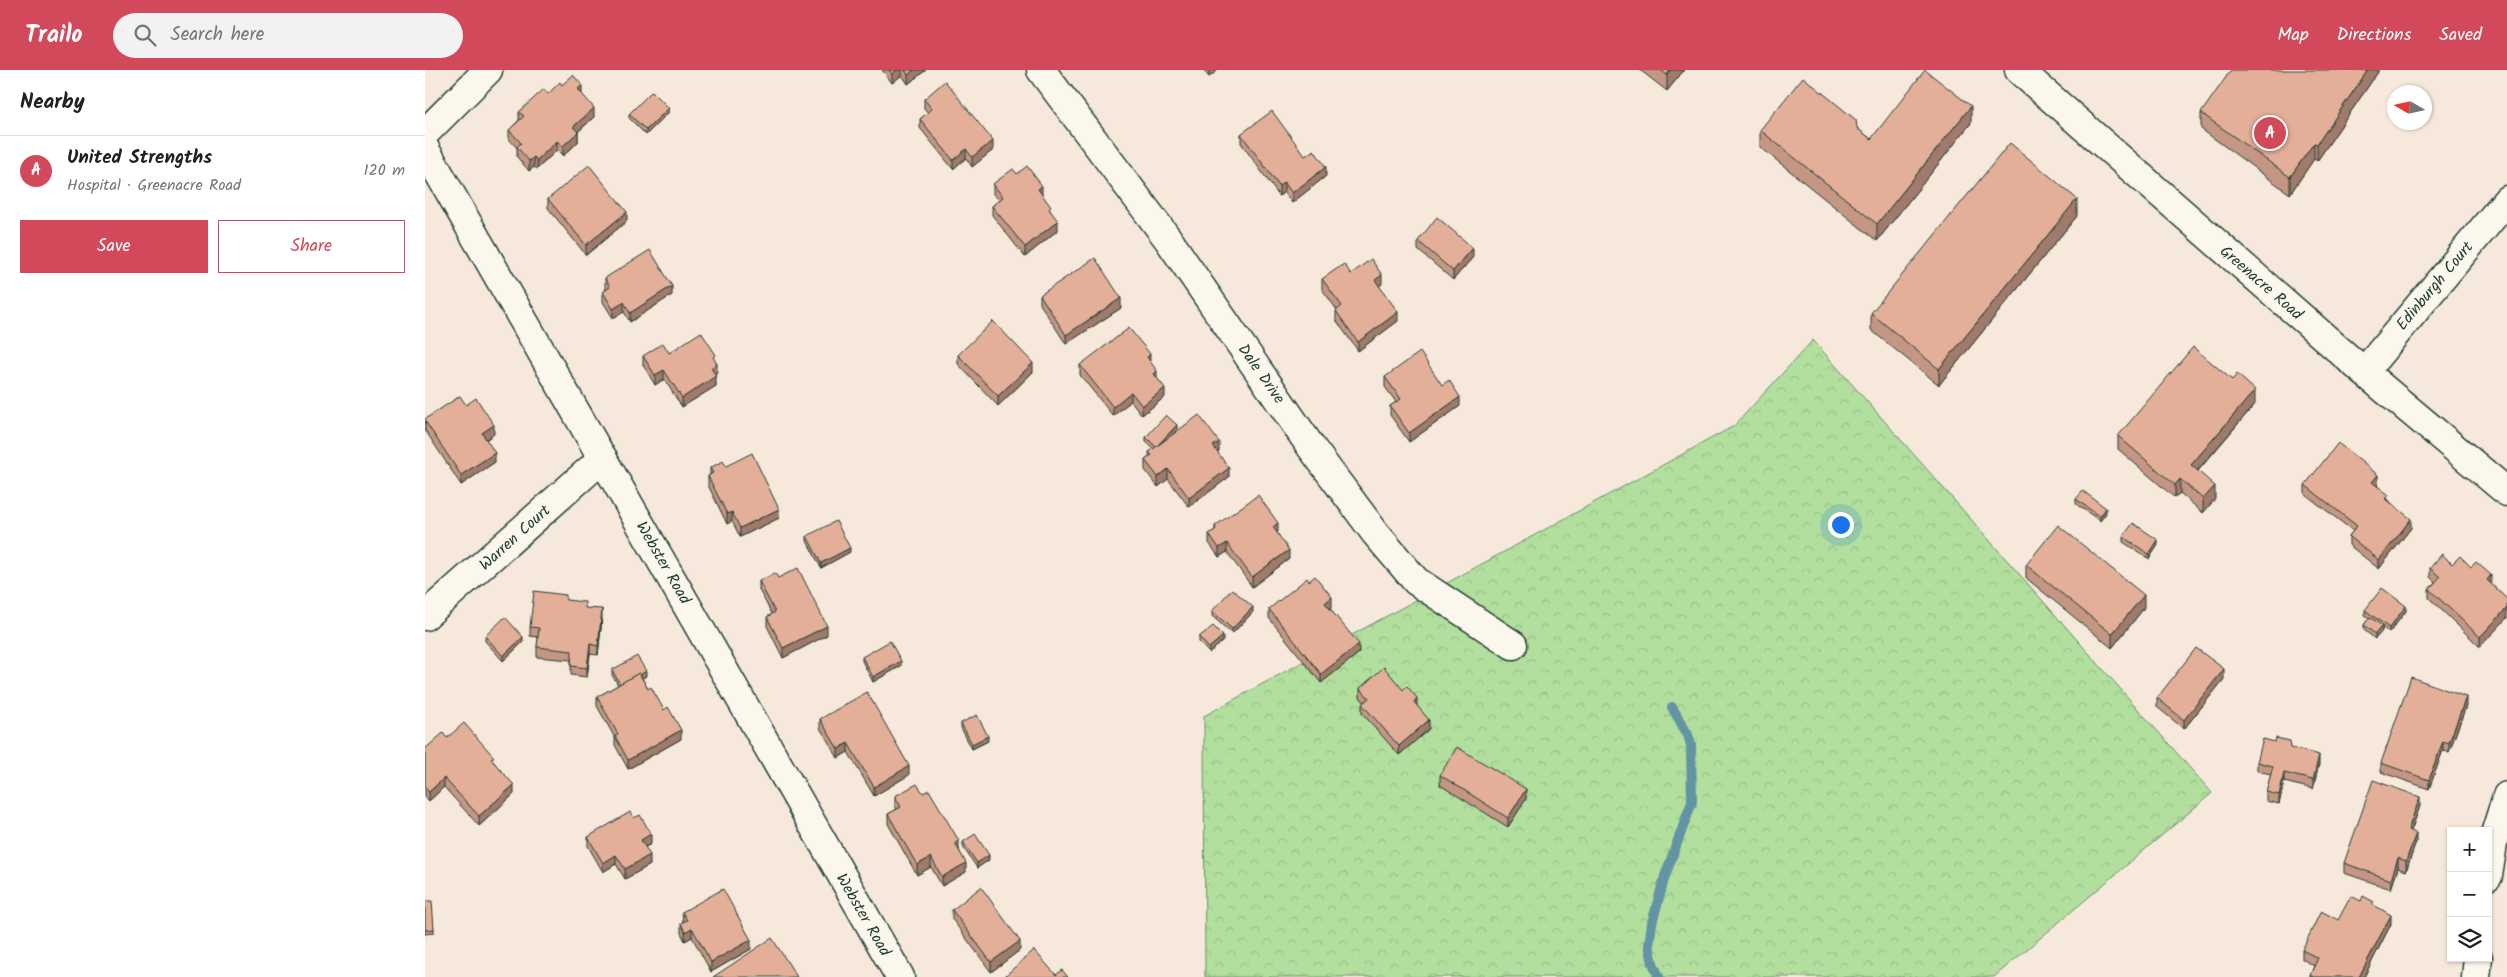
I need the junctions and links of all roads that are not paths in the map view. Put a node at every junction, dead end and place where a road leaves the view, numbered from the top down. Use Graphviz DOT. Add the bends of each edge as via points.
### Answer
graph roads {
  1 [pos="488,70"];
  2 [pos="1041,70"];
  3 [pos="2019,70"];
  4 [pos="425,133"];
  5 [pos="425,149"];
  6 [pos="2507,200"];
  7 [pos="2364,372"];
  8 [pos="603,458"];
  9 [pos="2507,492"];
  10 [pos="425,616"];
  11 [pos="1513,645"];
  12 [pos="2507,796"];
  13 [pos="2489,872"];
  14 [pos="2478,962"];
  15 [pos="900,977"];
  16 [pos="2476,977"];
  1 -- 4 [label="street"];
  2 -- 11 [label="street, Dale Drive" via="1169,239 1311,446 1376,534 1416,581"];
  3 -- 7 [label="street, Greenacre Road"];
  5 -- 8 [label="street, Webster Road"];
  6 -- 7 [label="street, Edinburgh Court"];
  7 -- 9 [label="street, Greenacre Road"];
  8 -- 10 [label="street, Warren Court"];
  8 -- 15 [label="street, Webster Road"];
  12 -- 13 [label="street" via="2494,837"];
  14 -- 16 [label="street"];
}
